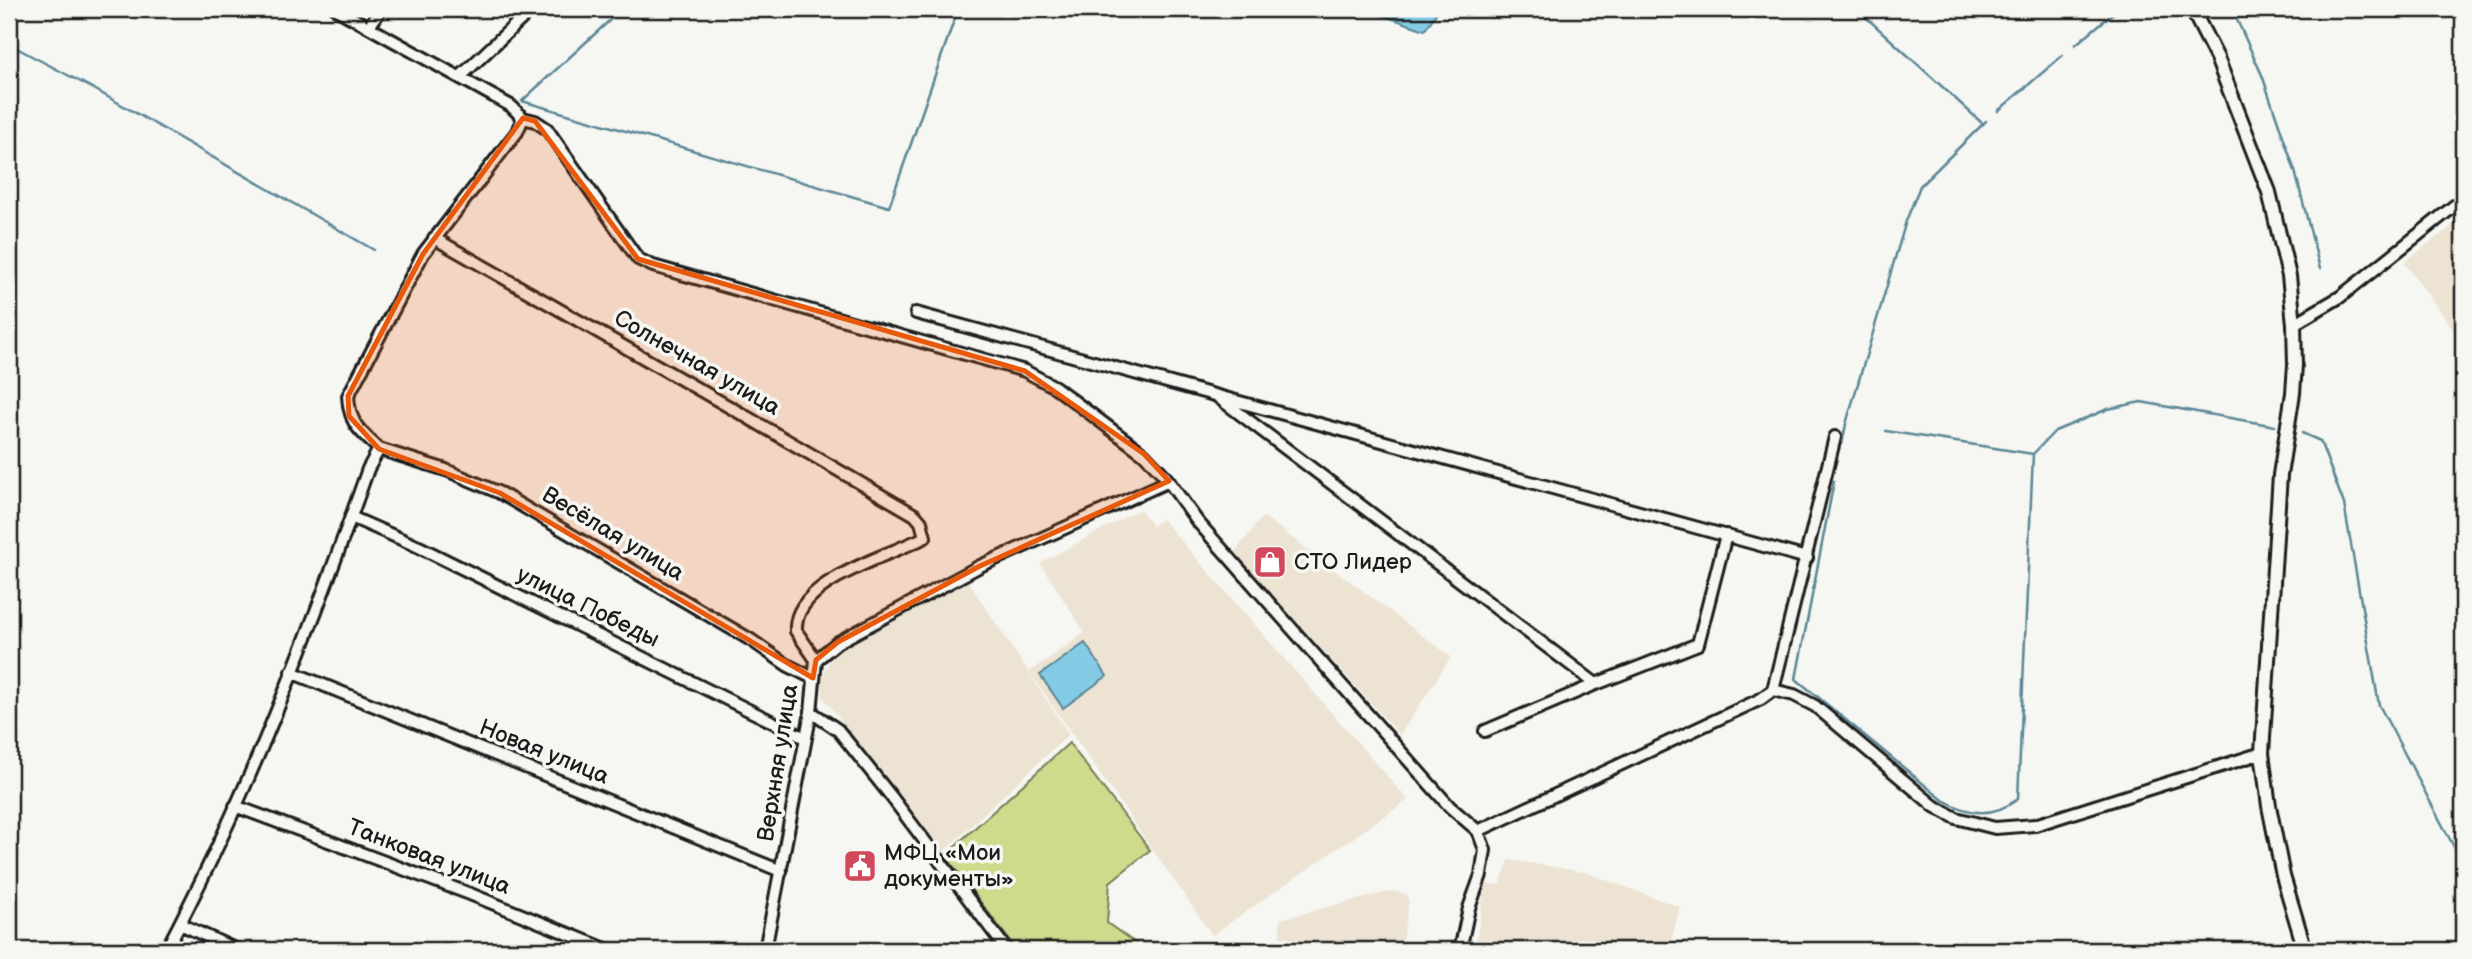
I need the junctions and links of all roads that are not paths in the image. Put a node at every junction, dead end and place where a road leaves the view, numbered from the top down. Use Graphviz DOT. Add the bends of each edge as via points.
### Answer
graph roads {
  1 [pos="336,9"];
  2 [pos="380,9"];
  3 [pos="532,9"];
  4 [pos="2192,9"];
  5 [pos="369,27"];
  6 [pos="460,77"];
  7 [pos="523,118"];
  8 [pos="2463,199"];
  9 [pos="434,238"];
  10 [pos="916,313"];
  11 [pos="2294,324"];
  12 [pos="1213,393"];
  13 [pos="1835,437"];
  14 [pos="379,449"];
  15 [pos="1169,481"];
  16 [pos="351,517"];
  17 [pos="1726,535"];
  18 [pos="925,537"];
  19 [pos="1807,558"];
  20 [pos="816,660"];
  21 [pos="291,672"];
  22 [pos="813,678"];
  23 [pos="1596,684"];
  24 [pos="1773,690"];
  25 [pos="811,712"];
  26 [pos="1485,731"];
  27 [pos="806,738"];
  28 [pos="2262,753"];
  29 [pos="235,806"];
  30 [pos="1478,831"];
  31 [pos="781,871"];
  32 [pos="180,924"];
  33 [pos="166,950"];
  34 [pos="237,950"];
  35 [pos="608,950"];
  36 [pos="765,950"];
  37 [pos="1007,950"];
  38 [pos="1460,950"];
  39 [pos="2305,950"];
  1 -- 5 [label="street"];
  2 -- 5 [label="street"];
  3 -- 6 [label="street"];
  4 -- 11 [label="street" via="2217,58 2269,192 2289,276"];
  5 -- 6 [label="street"];
  6 -- 7 [label="street"];
  7 -- 9 [label="street" via="517,132"];
  7 -- 15 [label="street" via="547,130 638,259 1025,371 1055,387 1144,454"];
  8 -- 11 [label="street" via="2340,297"];
  9 -- 14 [label="street" via="348,396 349,416"];
  9 -- 18 [label="street, Солнечная улица" via="915,515"];
  10 -- 12 [label="street"];
  11 -- 28 [label="street" via="2293,393 2280,475"];
  12 -- 17 [label="street"];
  12 -- 23 [label="street"];
  13 -- 19 [label="street"];
  14 -- 16 [label="street"];
  14 -- 22 [label="street, Весёлая улица" via="500,493"];
  15 -- 20 [label="street" via="980,566 838,642"];
  15 -- 30 [label="street" via="1197,521 1294,633 1450,807"];
  16 -- 21 [label="street" via="315,620"];
  16 -- 27 [label="street, улица Победы"];
  17 -- 19 [label="street"];
  17 -- 23 [label="street" via="1698,644"];
  18 -- 20 [label="street, Верхняя улица" via="838,574 808,598 796,631"];
  19 -- 24 [label="street"];
  20 -- 22 [label="street, Верхняя улица"];
  21 -- 29 [label="street"];
  21 -- 31 [label="street, Новая улица"];
  22 -- 25 [label="street, Верхняя улица"];
  23 -- 26 [label="street"];
  24 -- 28 [label="street" via="1815,706 1934,806 1956,818 1995,828 2035,825"];
  24 -- 30 [label="street"];
  25 -- 27 [label="street, Верхняя улица"];
  25 -- 37 [label="street" via="838,730"];
  27 -- 31 [label="street, Верхняя улица"];
  28 -- 39 [label="street" via="2283,876"];
  29 -- 32 [label="street"];
  29 -- 35 [label="street, Танковая улица"];
  30 -- 38 [label="street" via="1485,850"];
  31 -- 36 [label="street, Верхняя улица"];
  32 -- 33 [label="street"];
  32 -- 34 [label="street"];
}
